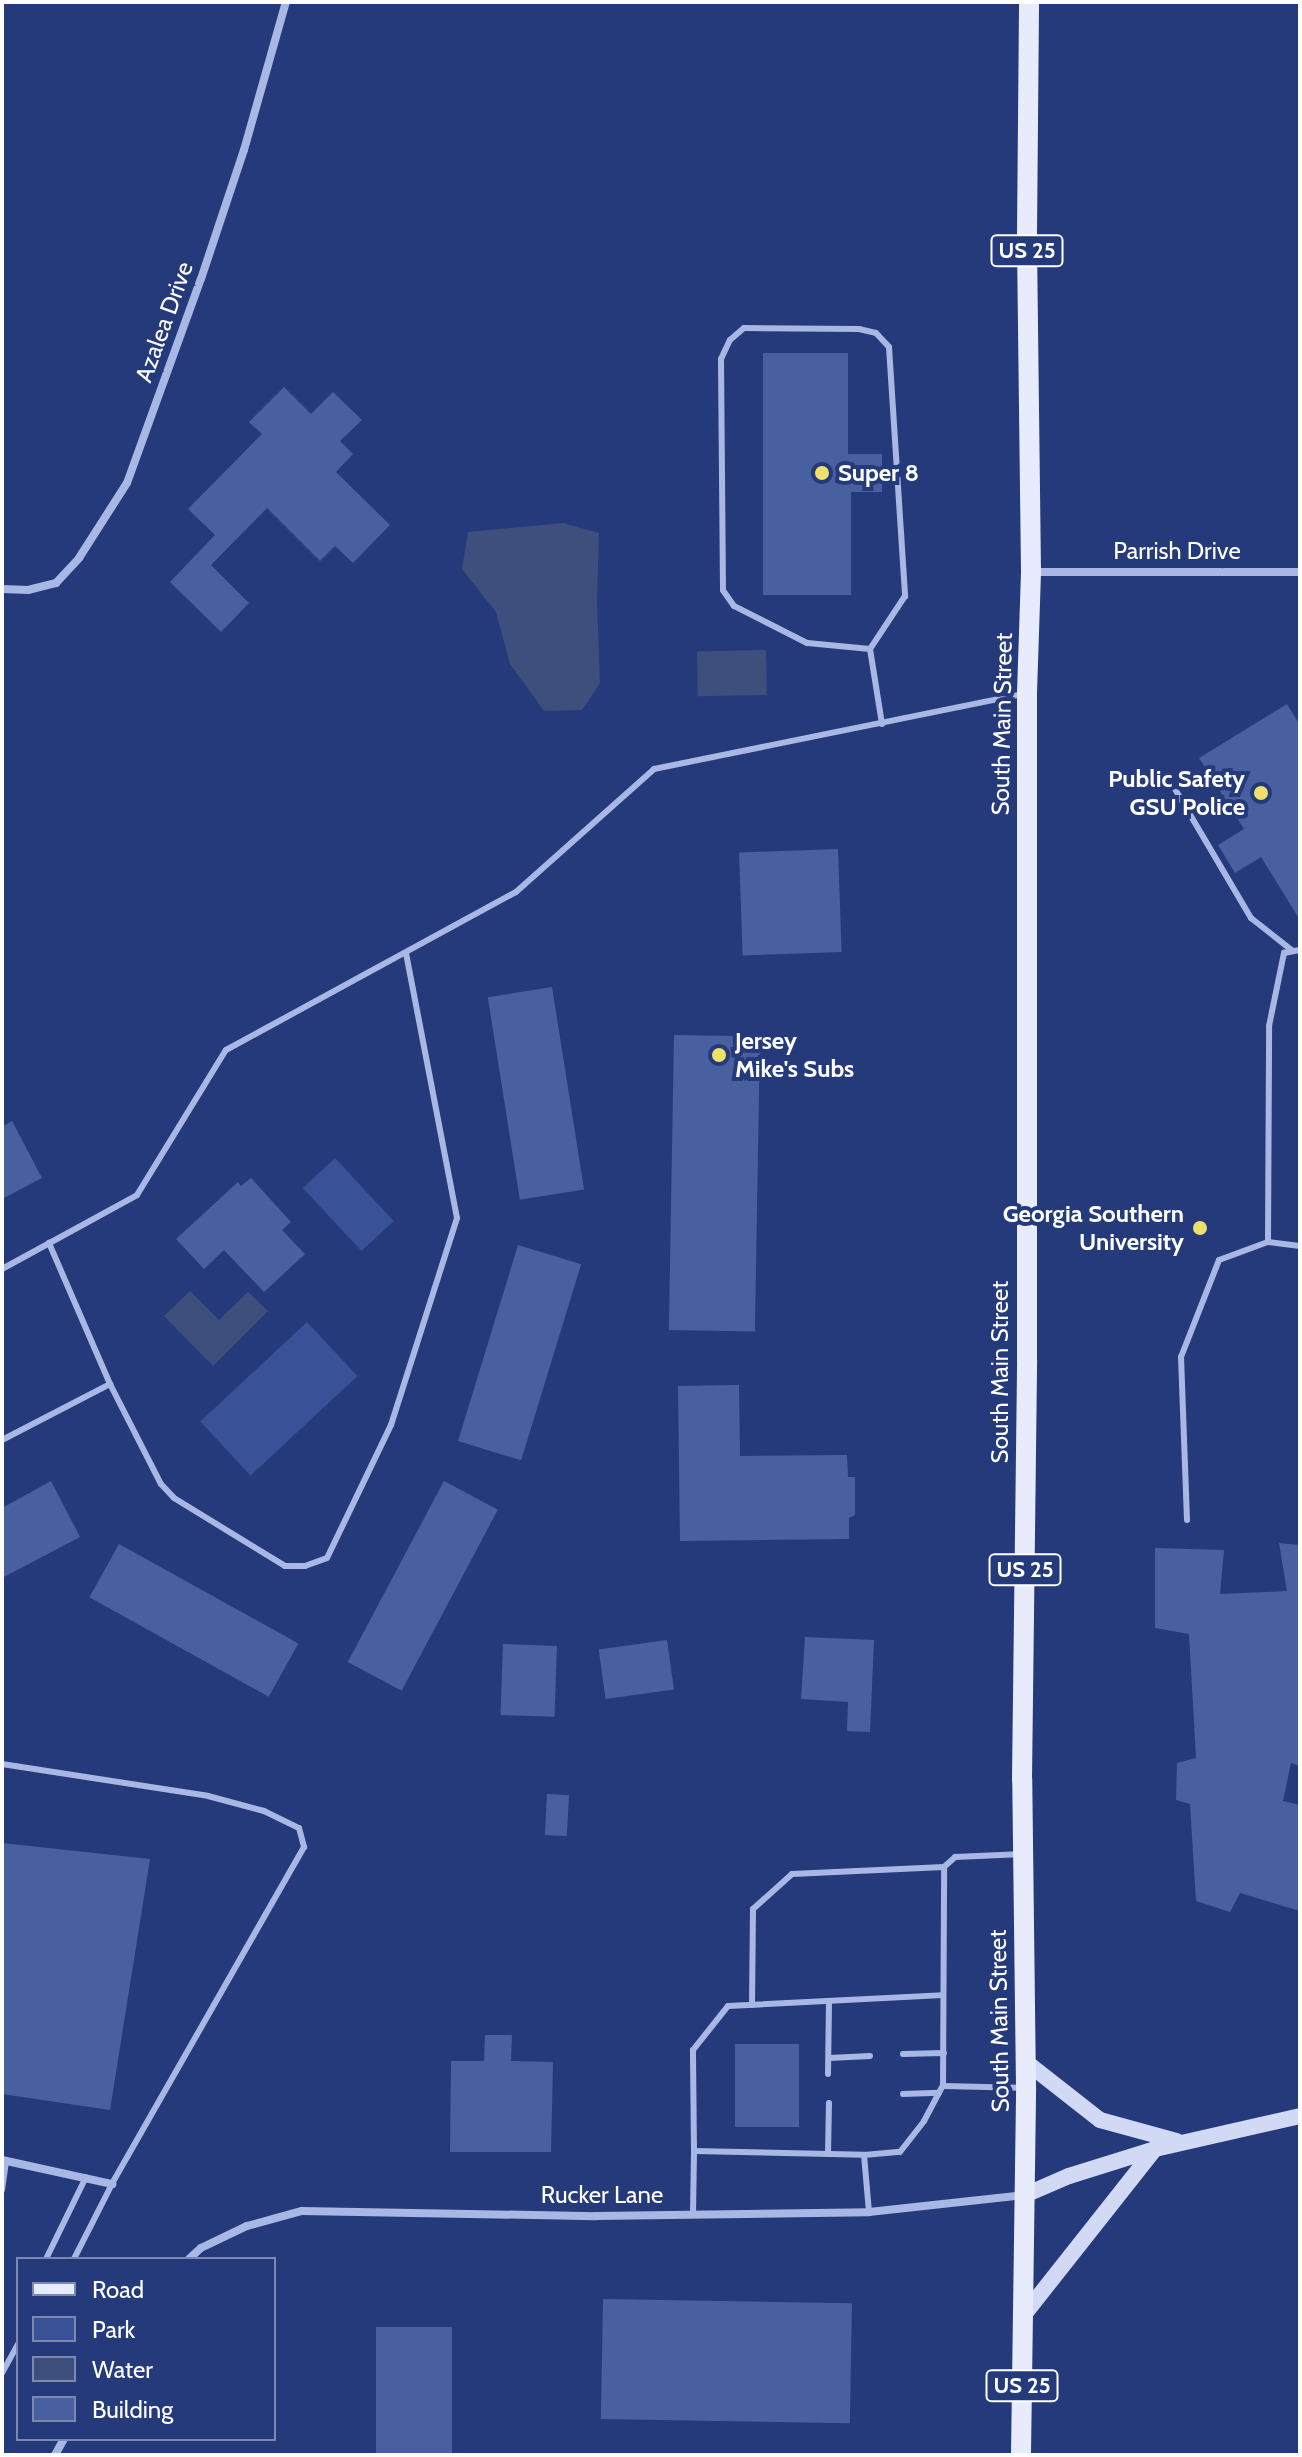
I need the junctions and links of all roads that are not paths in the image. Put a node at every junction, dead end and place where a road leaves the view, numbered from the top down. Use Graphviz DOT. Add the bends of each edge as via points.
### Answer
graph roads {
  1 [pos="286,2"];
  2 [pos="1029,2"];
  3 [pos="1031,572"];
  4 [pos="1300,572"];
  5 [pos="2,589"];
  6 [pos="870,649"];
  7 [pos="1027,693"];
  8 [pos="882,724"];
  9 [pos="1175,789"];
  10 [pos="1297,951"];
  11 [pos="406,953"];
  12 [pos="1268,1242"];
  13 [pos="49,1243"];
  14 [pos="1300,1246"];
  15 [pos="2,1269"];
  16 [pos="110,1384"];
  17 [pos="2,1440"];
  18 [pos="1187,1520"];
  19 [pos="2,1764"];
  20 [pos="1023,1854"];
  21 [pos="944,1867"];
  22 [pos="943,1995"];
  23 [pos="829,2001"];
  24 [pos="752,2005"];
  25 [pos="944,2053"];
  26 [pos="903,2054"];
  27 [pos="870,2056"];
  28 [pos="829,2058"];
  29 [pos="1026,2062"];
  30 [pos="828,2074"];
  31 [pos="1026,2088"];
  32 [pos="942,2090"];
  33 [pos="903,2094"];
  34 [pos="829,2103"];
  35 [pos="1300,2116"];
  36 [pos="1182,2142"];
  37 [pos="1155,2149"];
  38 [pos="694,2151"];
  39 [pos="828,2154"];
  40 [pos="864,2155"];
  41 [pos="4,2160"];
  42 [pos="86,2177"];
  43 [pos="112,2184"];
  44 [pos="2,2190"];
  45 [pos="1025,2195"];
  46 [pos="869,2212"];
  47 [pos="693,2215"];
  48 [pos="47,2257"];
  49 [pos="75,2257"];
  50 [pos="191,2257"];
  51 [pos="1023,2316"];
  52 [pos="16,2348"];
  53 [pos="2,2373"];
  54 [pos="1021,2455"];
  1 -- 5 [label="street, Azalea Drive" via="216,236 127,483 79,558 56,583"];
  2 -- 3 [label="main road, South Main Street / US 25"];
  3 -- 4 [label="street, Parrish Drive"];
  3 -- 7 [label="main road, South Main Street / US 25"];
  6 -- 6 [label="lane" via="905,596 889,347 876,333 859,329 744,328 730,340 721,359 723,590 734,606 807,643"];
  6 -- 8 [label="lane"];
  7 -- 8 [label="lane"];
  7 -- 20 [label="main road, South Main Street / US 25"];
  8 -- 11 [label="lane" via="654,769 516,892"];
  9 -- 10 [label="lane" via="1251,918"];
  10 -- 12 [label="lane" via="1284,953 1269,1026"];
  11 -- 13 [label="lane" via="226,1050 137,1195"];
  11 -- 16 [label="lane" via="457,1218 391,1425 327,1558 285,1566 174,1498 161,1484"];
  12 -- 14 [label="lane"];
  12 -- 18 [label="lane" via="1219,1260 1181,1357"];
  13 -- 15 [label="lane"];
  13 -- 16 [label="lane"];
  16 -- 17 [label="lane"];
  19 -- 43 [label="lane" via="208,1796 264,1811 299,1828 304,1847"];
  20 -- 21 [label="lane" via="955,1857"];
  20 -- 29 [label="main road, South Main Street / US 25"];
  21 -- 22 [label="lane"];
  21 -- 24 [label="lane" via="792,1874 753,1909"];
  22 -- 23 [label="lane"];
  22 -- 25 [label="lane"];
  23 -- 24 [label="lane"];
  23 -- 28 [label="lane"];
  24 -- 38 [label="lane" via="728,2006 693,2050"];
  25 -- 26 [label="lane"];
  25 -- 32 [label="lane"];
  27 -- 28 [label="lane"];
  28 -- 30 [label="lane"];
  29 -- 31 [label="main road, South Main Street / US 25"];
  29 -- 36 [label="street" via="1100,2120"];
  31 -- 32 [label="lane"];
  31 -- 45 [label="main road, South Main Street / US 25"];
  32 -- 33 [label="lane"];
  32 -- 40 [label="lane" via="900,2152"];
  34 -- 39 [label="lane"];
  35 -- 36 [label="street"];
  36 -- 37 [label="street"];
  37 -- 45 [label="street"];
  37 -- 51 [label="street"];
  38 -- 39 [label="lane"];
  38 -- 47 [label="lane"];
  39 -- 40 [label="lane"];
  40 -- 46 [label="lane"];
  41 -- 42 [label="street"];
  41 -- 44 [label="lane"];
  42 -- 43 [label="street"];
  42 -- 48 [label="lane"];
  43 -- 49 [label="lane"];
  45 -- 46 [label="street, Rucker Lane"];
  45 -- 51 [label="main road, South Main Street / US 25"];
  46 -- 47 [label="street, Rucker Lane"];
  47 -- 50 [label="street, Rucker Lane" via="302,2211 247,2226"];
  51 -- 54 [label="main road, South Main Street / US 25"];
  52 -- 53 [label="lane"];
}
